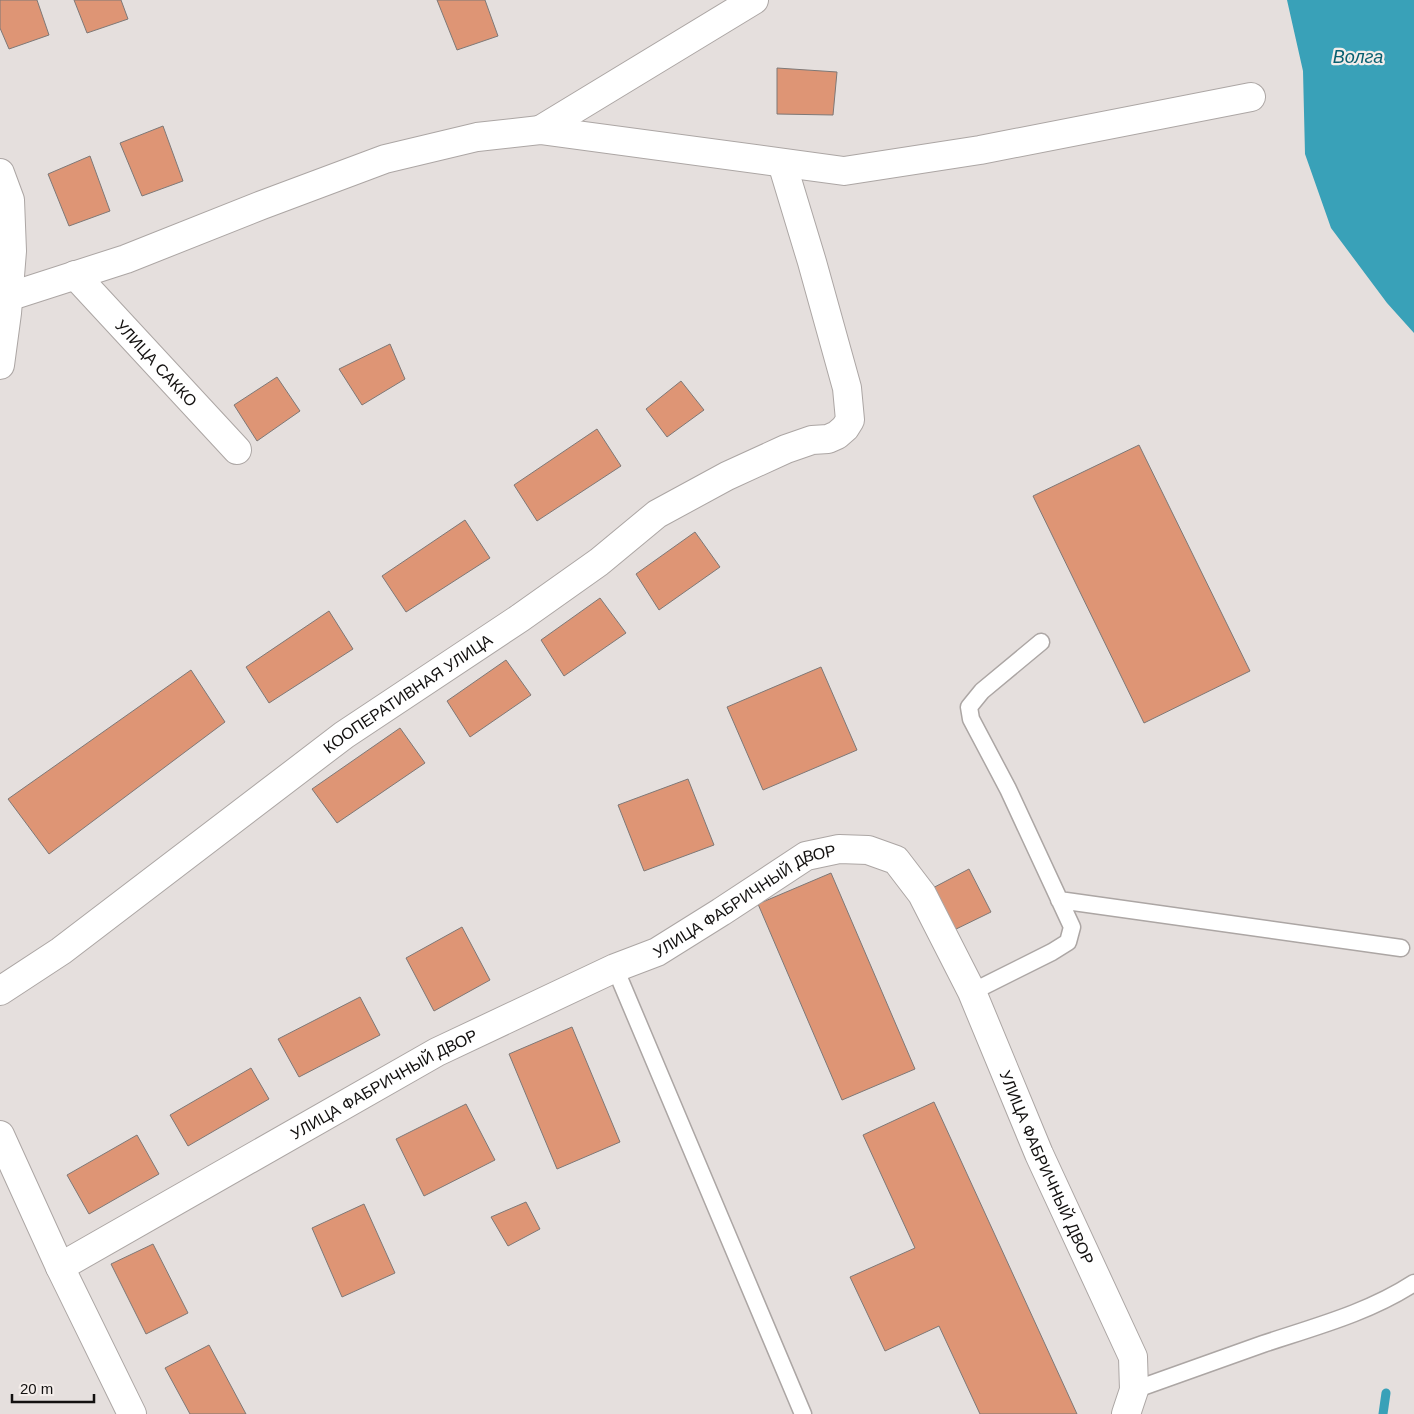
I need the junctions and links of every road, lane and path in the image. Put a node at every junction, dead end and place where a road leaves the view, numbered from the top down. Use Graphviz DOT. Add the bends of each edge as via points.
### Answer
graph roads {
  1 [pos="754,0"];
  2 [pos="1251,97"];
  3 [pos="540,130"];
  4 [pos="782,163"];
  5 [pos="0,173"];
  6 [pos="75,275"];
  7 [pos="8,297"];
  8 [pos="0,365"];
  9 [pos="237,450"];
  10 [pos="1041,642"];
  11 [pos="1059,900"];
  12 [pos="1402,948"];
  13 [pos="615,968"];
  14 [pos="0,991"];
  15 [pos="972,992"];
  16 [pos="0,1134"];
  17 [pos="60,1267"];
  18 [pos="1414,1283"];
  19 [pos="1130,1402"];
  20 [pos="132,1414"];
  21 [pos="803,1414"];
  1 -- 3 [label="street"];
  2 -- 4 [label="street" via="980,150 844,171"];
  3 -- 4 [label="street"];
  3 -- 6 [label="street" via="476,137 385,159 126,259"];
  4 -- 14 [label="street, КООПЕРАТИВНАЯ УЛИЦА" via="848,388 850,420 845,428 828,439 812,440 786,449 657,514 544,602 344,735 61,951"];
  5 -- 7 [label="street" via="10,200 12,251"];
  6 -- 7 [label="street"];
  6 -- 9 [label="street, УЛИЦА САККО"];
  7 -- 8 [label="street"];
  10 -- 11 [label="lane" via="982,690 969,707 971,719 1008,789"];
  11 -- 12 [label="lane"];
  11 -- 15 [label="lane" via="1072,927 1068,942"];
  13 -- 15 [label="street, УЛИЦА ФАБРИЧНЫЙ ДВОР" via="657,952 806,856 839,849 868,850 896,860 922,894"];
  13 -- 17 [label="street, УЛИЦА ФАБРИЧНЫЙ ДВОР" via="438,1052"];
  13 -- 21 [label="lane"];
  15 -- 19 [label="street, УЛИЦА ФАБРИЧНЫЙ ДВОР" via="1038,1154 1133,1357"];
  16 -- 17 [label="street"];
  17 -- 20 [label="street"];
  18 -- 19 [label="lane" via="1396,1295 1261,1345"];
}
